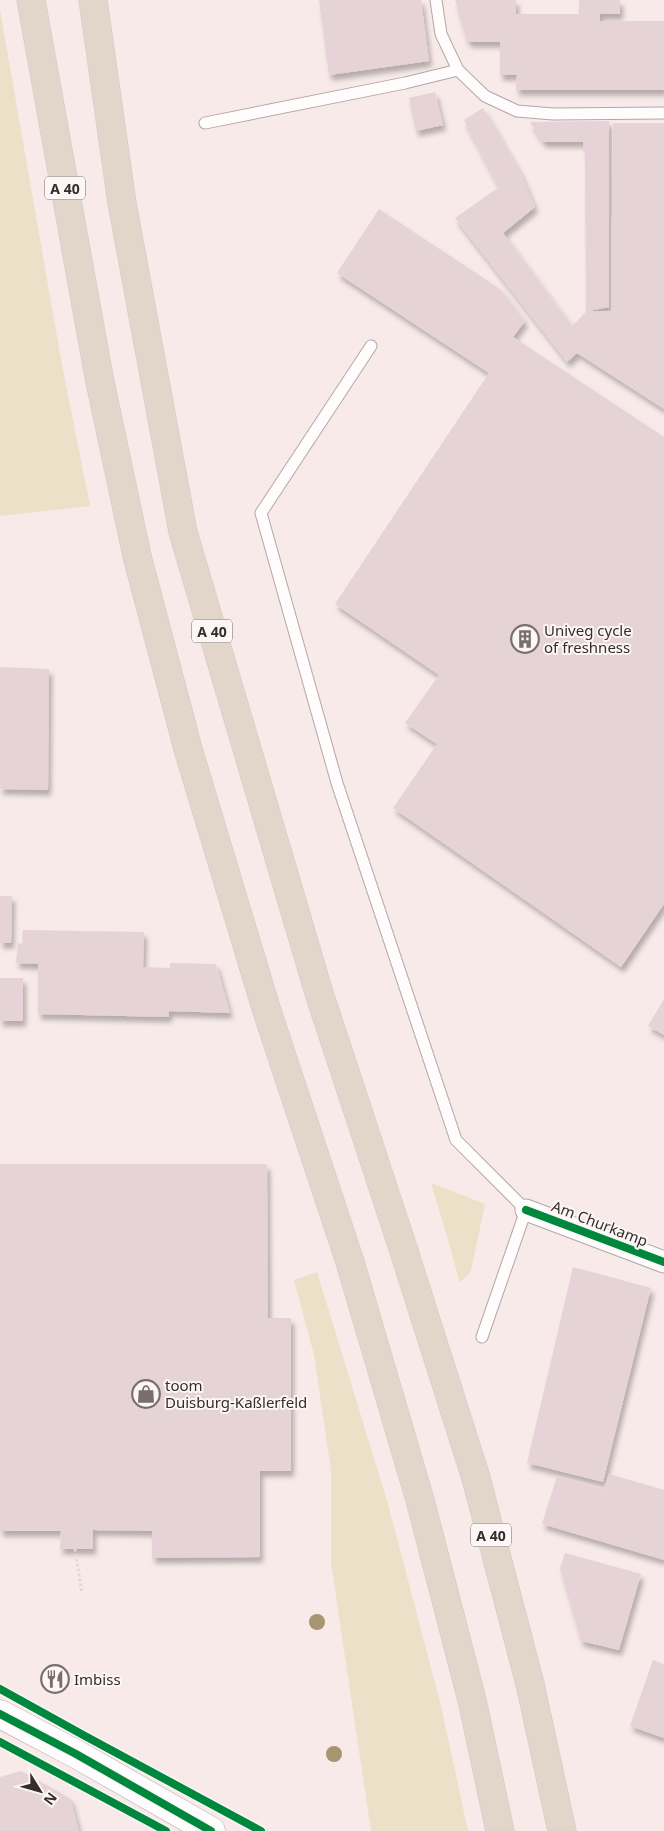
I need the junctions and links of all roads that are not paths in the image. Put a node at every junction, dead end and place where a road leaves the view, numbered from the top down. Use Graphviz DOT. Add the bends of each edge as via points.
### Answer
graph roads {
  1 [pos="31,0"];
  2 [pos="94,0"];
  3 [pos="436,0"];
  4 [pos="458,70"];
  5 [pos="664,113"];
  6 [pos="205,123"];
  7 [pos="371,346"];
  8 [pos="526,1210"];
  9 [pos="664,1262"];
  10 [pos="482,1337"];
  11 [pos="0,1714"];
  12 [pos="211,1831"];
  13 [pos="500,1831"];
  14 [pos="562,1831"];
  1 -- 13 [label="highway, A 40" via="99,376 137,556 193,767 266,1008 350,1262 420,1500 472,1700"];
  2 -- 14 [label="highway, A 40" via="122,203 183,532 319,993 476,1478 530,1684"];
  3 -- 4 [label="lane" via="441,34"];
  4 -- 5 [label="lane" via="485,96 517,111 553,114"];
  4 -- 6 [label="lane"];
  7 -- 8 [label="lane" via="261,513 337,783 456,1140"];
  8 -- 9 [label="street, Am Churkamp"];
  8 -- 10 [label="lane"];
  11 -- 12 [label="street" via="92,1762"];
}
